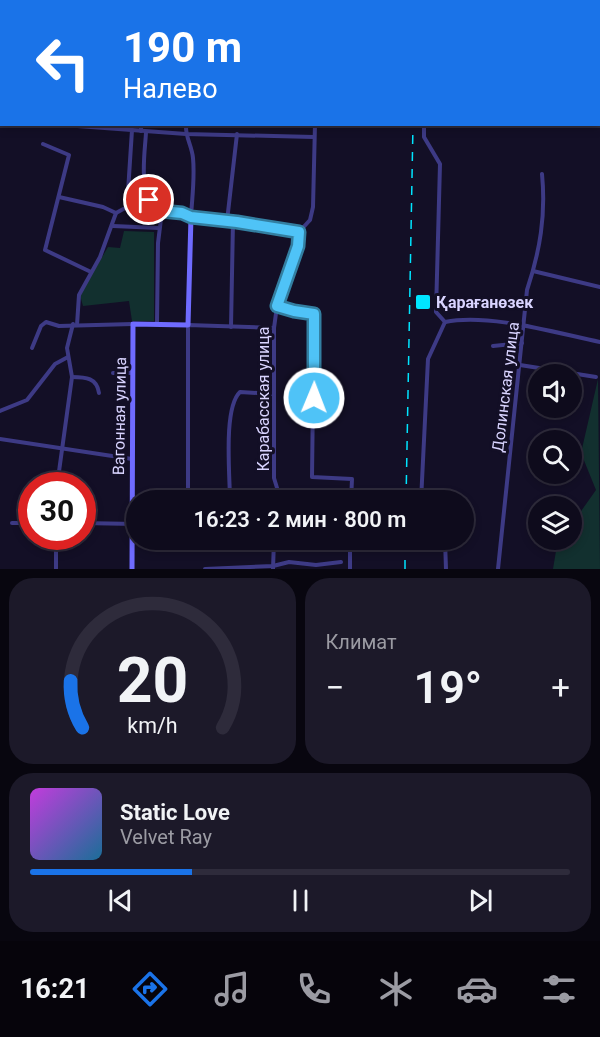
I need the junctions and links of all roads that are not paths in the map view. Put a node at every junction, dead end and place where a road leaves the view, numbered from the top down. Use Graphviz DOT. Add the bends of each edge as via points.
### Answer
graph roads {
  1 [pos="77,126"];
  2 [pos="142,126"];
  3 [pos="186,126"];
  4 [pos="315,126"];
  5 [pos="424,126"];
  6 [pos="132,130"];
  7 [pos="143,131"];
  8 [pos="186,134"];
  9 [pos="237,134"];
  10 [pos="314,137"];
  11 [pos="43,144"];
  12 [pos="542,174"];
  13 [pos="59,197"];
  14 [pos="162,211"];
  15 [pos="170,212"];
  16 [pos="116,213"];
  17 [pos="191,217"];
  18 [pos="227,221"];
  19 [pos="233,221"];
  20 [pos="113,226"];
  21 [pos="159,228"];
  22 [pos="299,232"];
  23 [pos="533,271"];
  24 [pos="91,272"];
  25 [pos="600,287"];
  26 [pos="277,306"];
  27 [pos="445,322"];
  28 [pos="75,324"];
  29 [pos="133,324"];
  30 [pos="157,324"];
  31 [pos="188,325"];
  32 [pos="525,326"];
  33 [pos="231,327"];
  34 [pos="274,328"];
  35 [pos="600,342"];
  36 [pos="522,343"];
  37 [pos="493,346"];
  38 [pos="32,348"];
  39 [pos="68,357"];
  40 [pos="520,365"];
  41 [pos="113,373"];
  42 [pos="133,373"];
  43 [pos="72,377"];
  44 [pos="596,377"];
  45 [pos="99,393"];
  46 [pos="274,394"];
  47 [pos="0,411"];
  48 [pos="0,439"];
  49 [pos="62,448"];
  50 [pos="132,459"];
  51 [pos="59,472"];
  52 [pos="133,490"];
  53 [pos="188,490"];
  54 [pos="230,490"];
  55 [pos="277,490"];
  56 [pos="351,490"];
  57 [pos="422,490"];
  58 [pos="12,523"];
  59 [pos="18,523"];
  60 [pos="96,524"];
  61 [pos="126,524"];
  62 [pos="56,550"];
  63 [pos="133,550"];
  64 [pos="274,550"];
  65 [pos="350,550"];
  66 [pos="445,550"];
  67 [pos="341,562"];
  68 [pos="273,567"];
  69 [pos="321,567"];
  70 [pos="56,569"];
  71 [pos="132,569"];
  72 [pos="205,569"];
  73 [pos="350,569"];
  74 [pos="446,569"];
  75 [pos="498,569"];
  1 -- 6 [label="street"];
  2 -- 7 [label="street"];
  3 -- 8 [label="street"];
  4 -- 10 [label="street, Карабасская улица"];
  5 -- 27 [label="street" via="424,137 440,164 436,312"];
  6 -- 7 [label="street"];
  6 -- 16 [label="street" via="127,207"];
  7 -- 8 [label="street"];
  7 -- 14 [label="street" via="145,189 149,200"];
  8 -- 9 [label="street"];
  8 -- 17 [label="street" via="195,170"];
  9 -- 10 [label="street"];
  9 -- 18 [label="street"];
  10 -- 22 [label="street, Карабасская улица" via="313,207 310,220"];
  11 -- 13 [label="street" via="69,155"];
  12 -- 23 [label="street, Долинская улица" via="545,206"];
  13 -- 16 [label="street"];
  13 -- 24 [label="street" via="45,250"];
  14 -- 15 [label="street"];
  14 -- 21 [label="street"];
  15 -- 17 [label="street"];
  16 -- 20 [label="street"];
  17 -- 18 [label="street"];
  17 -- 31 [label="street"];
  18 -- 19 [label="street"];
  19 -- 22 [label="street"];
  19 -- 33 [label="street"];
  20 -- 21 [label="street"];
  20 -- 24 [label="street"];
  21 -- 30 [label="street"];
  22 -- 26 [label="street, Карабасская улица" via="298,246"];
  23 -- 25 [label="street"];
  23 -- 32 [label="street, Долинская улица" via="527,290"];
  24 -- 28 [label="street" via="78,295"];
  26 -- 34 [label="street, Карабасская улица"];
  26 -- 56 [label="street" via="314,314 312,477 352,478"];
  27 -- 32 [label="street" via="460,319"];
  27 -- 57 [label="street" via="428,359"];
  28 -- 29 [label="street"];
  28 -- 38 [label="street" via="59,326 46,322"];
  28 -- 39 [label="street" via="68,339"];
  29 -- 30 [label="street"];
  29 -- 42 [label="street, Вагонная улица"];
  30 -- 31 [label="street"];
  31 -- 33 [label="street"];
  31 -- 53 [label="street"];
  32 -- 35 [label="street"];
  32 -- 36 [label="street, Долинская улица"];
  33 -- 34 [label="street"];
  34 -- 46 [label="street, Карабасская улица"];
  36 -- 37 [label="street"];
  36 -- 40 [label="street, Долинская улица"];
  39 -- 43 [label="street"];
  39 -- 47 [label="street" via="55,364 27,400"];
  40 -- 44 [label="street"];
  40 -- 75 [label="street, Долинская улица"];
  41 -- 42 [label="street"];
  42 -- 50 [label="street, Вагонная улица"];
  43 -- 45 [label="street" via="95,381"];
  43 -- 49 [label="street"];
  46 -- 54 [label="street" via="240,392 234,398"];
  46 -- 55 [label="street, Карабасская улица" via="273,478"];
  48 -- 49 [label="street"];
  49 -- 50 [label="street"];
  49 -- 51 [label="street"];
  50 -- 52 [label="street, Вагонная улица"];
  58 -- 59 [label="street"];
  60 -- 61 [label="street"];
  62 -- 70 [label="street"];
  63 -- 71 [label="street, Вагонная улица"];
  64 -- 68 [label="street"];
  65 -- 73 [label="street"];
  66 -- 74 [label="street"];
  67 -- 69 [label="street"];
  68 -- 69 [label="street" via="289,562"];
  68 -- 72 [label="street"];
}
